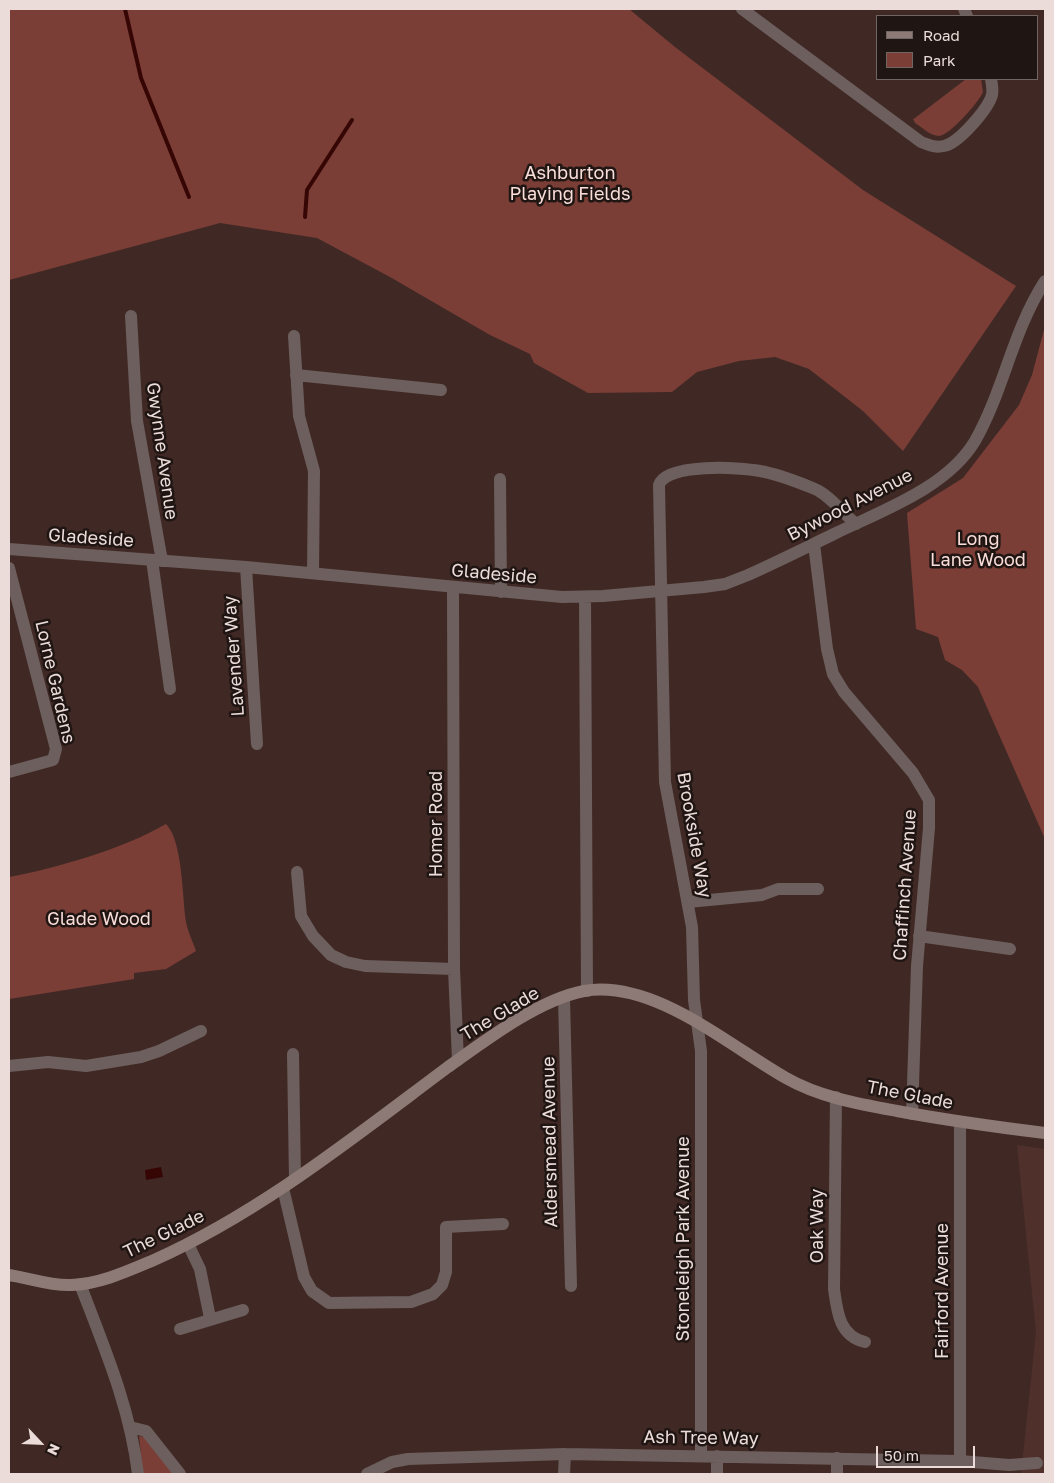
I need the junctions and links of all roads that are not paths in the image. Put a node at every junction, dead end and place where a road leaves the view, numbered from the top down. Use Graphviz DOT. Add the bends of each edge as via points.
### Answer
graph roads {
  1 [pos="742,9"];
  2 [pos="991,80"];
  3 [pos="1045,281"];
  4 [pos="131,316"];
  5 [pos="294,336"];
  6 [pos="296,375"];
  7 [pos="441,390"];
  8 [pos="500,479"];
  9 [pos="856,524"];
  10 [pos="814,544"];
  11 [pos="9,549"];
  12 [pos="157,560"];
  13 [pos="246,567"];
  14 [pos="9,568"];
  15 [pos="313,573"];
  16 [pos="452,588"];
  17 [pos="501,592"];
  18 [pos="660,592"];
  19 [pos="585,597"];
  20 [pos="170,689"];
  21 [pos="257,744"];
  22 [pos="9,772"];
  23 [pos="297,872"];
  24 [pos="818,889"];
  25 [pos="688,902"];
  26 [pos="919,936"];
  27 [pos="1010,949"];
  28 [pos="454,969"];
  29 [pos="587,991"];
  30 [pos="564,998"];
  31 [pos="697,1023"];
  32 [pos="201,1031"];
  33 [pos="293,1054"];
  34 [pos="458,1060"];
  35 [pos="9,1066"];
  36 [pos="836,1098"];
  37 [pos="912,1114"];
  38 [pos="960,1122"];
  39 [pos="1045,1133"];
  40 [pos="295,1179"];
  41 [pos="283,1188"];
  42 [pos="503,1224"];
  43 [pos="188,1244"];
  44 [pos="9,1274"];
  45 [pos="80,1284"];
  46 [pos="571,1286"];
  47 [pos="243,1310"];
  48 [pos="210,1318"];
  49 [pos="180,1329"];
  50 [pos="865,1342"];
  51 [pos="130,1427"];
  52 [pos="565,1454"];
  53 [pos="701,1456"];
  54 [pos="717,1456"];
  55 [pos="837,1458"];
  56 [pos="960,1461"];
  57 [pos="1038,1463"];
  58 [pos="1009,1470"];
  59 [pos="138,1474"];
  60 [pos="180,1474"];
  61 [pos="367,1474"];
  62 [pos="564,1474"];
  63 [pos="717,1474"];
  64 [pos="837,1474"];
  1 -- 2 [label="street" via="921,142 933,147 946,146 956,139 987,106 993,93"];
  3 -- 9 [label="street, Bywood Avenue" via="1021,325 987,416 966,453 908,500"];
  4 -- 12 [label="street, Gwynne Avenue" via="136,421"];
  5 -- 6 [label="street"];
  6 -- 7 [label="street"];
  6 -- 15 [label="street" via="299,416 314,471"];
  8 -- 17 [label="street"];
  9 -- 10 [label="street, Bywood Avenue"];
  9 -- 18 [label="street, Brookside Way" via="817,490 759,470 697,468 674,472 662,478 659,485"];
  10 -- 18 [label="street, Bywood Avenue" via="736,580"];
  10 -- 26 [label="street, Chaffinch Avenue" via="833,674 844,692 913,773 929,800"];
  11 -- 12 [label="street, Gladeside"];
  12 -- 13 [label="street, Gladeside"];
  12 -- 20 [label="street, Gwynne Avenue"];
  13 -- 15 [label="street, Gladeside"];
  13 -- 21 [label="street, Lavender Way"];
  14 -- 22 [label="street, Lorne Gardens" via="56,749 53,760"];
  15 -- 16 [label="street, Gladeside"];
  16 -- 17 [label="street, Gladeside"];
  16 -- 28 [label="street, Homer Road"];
  17 -- 19 [label="street, Gladeside"];
  18 -- 19 [label="street, Bywood Avenue"];
  18 -- 25 [label="street, Brookside Way" via="665,782"];
  19 -- 29 [label="street"];
  23 -- 28 [label="street" via="300,916 313,936 332,955 365,966"];
  24 -- 25 [label="street" via="778,889 762,895"];
  25 -- 31 [label="street, Brookside Way" via="694,941"];
  26 -- 27 [label="street"];
  26 -- 37 [label="street, Chaffinch Avenue"];
  28 -- 34 [label="street, Homer Road"];
  29 -- 30 [label="street, The Glade"];
  29 -- 31 [label="street, The Glade" via="641,996 678,1010"];
  30 -- 34 [label="street, The Glade" via="521,1018"];
  30 -- 46 [label="street, Aldersmead Avenue"];
  31 -- 36 [label="street, The Glade" via="792,1081"];
  31 -- 53 [label="street, Stoneleigh Park Avenue" via="701,1051"];
  32 -- 35 [label="street" via="141,1057 86,1066 48,1062"];
  33 -- 40 [label="street"];
  34 -- 40 [label="street, The Glade"];
  36 -- 37 [label="street, The Glade"];
  36 -- 50 [label="street, Oak Way" via="834,1289 837,1316 851,1336"];
  37 -- 38 [label="street, The Glade"];
  38 -- 39 [label="street, The Glade"];
  38 -- 56 [label="street, Fairford Avenue"];
  40 -- 41 [label="street, The Glade"];
  41 -- 42 [label="street" via="306,1283 320,1299 333,1304 411,1302 428,1297 445,1279 446,1227"];
  41 -- 43 [label="street, The Glade"];
  43 -- 45 [label="street, The Glade" via="120,1274"];
  43 -- 48 [label="street" via="200,1269"];
  44 -- 45 [label="street, The Glade" via="58,1284"];
  45 -- 51 [label="street"];
  47 -- 48 [label="street"];
  48 -- 49 [label="street"];
  51 -- 59 [label="street"];
  51 -- 60 [label="street" via="146,1431"];
  52 -- 53 [label="street, Ash Tree Way"];
  52 -- 61 [label="street, Ash Tree Way" via="408,1459 392,1462"];
  52 -- 62 [label="street"];
  53 -- 54 [label="street, Ash Tree Way"];
  54 -- 55 [label="street, Ash Tree Way"];
  54 -- 63 [label="street"];
  55 -- 56 [label="street, Ash Tree Way"];
  55 -- 64 [label="street"];
  56 -- 58 [label="street, Ash Tree Way"];
  57 -- 58 [label="street, Ash Tree Way"];
}
